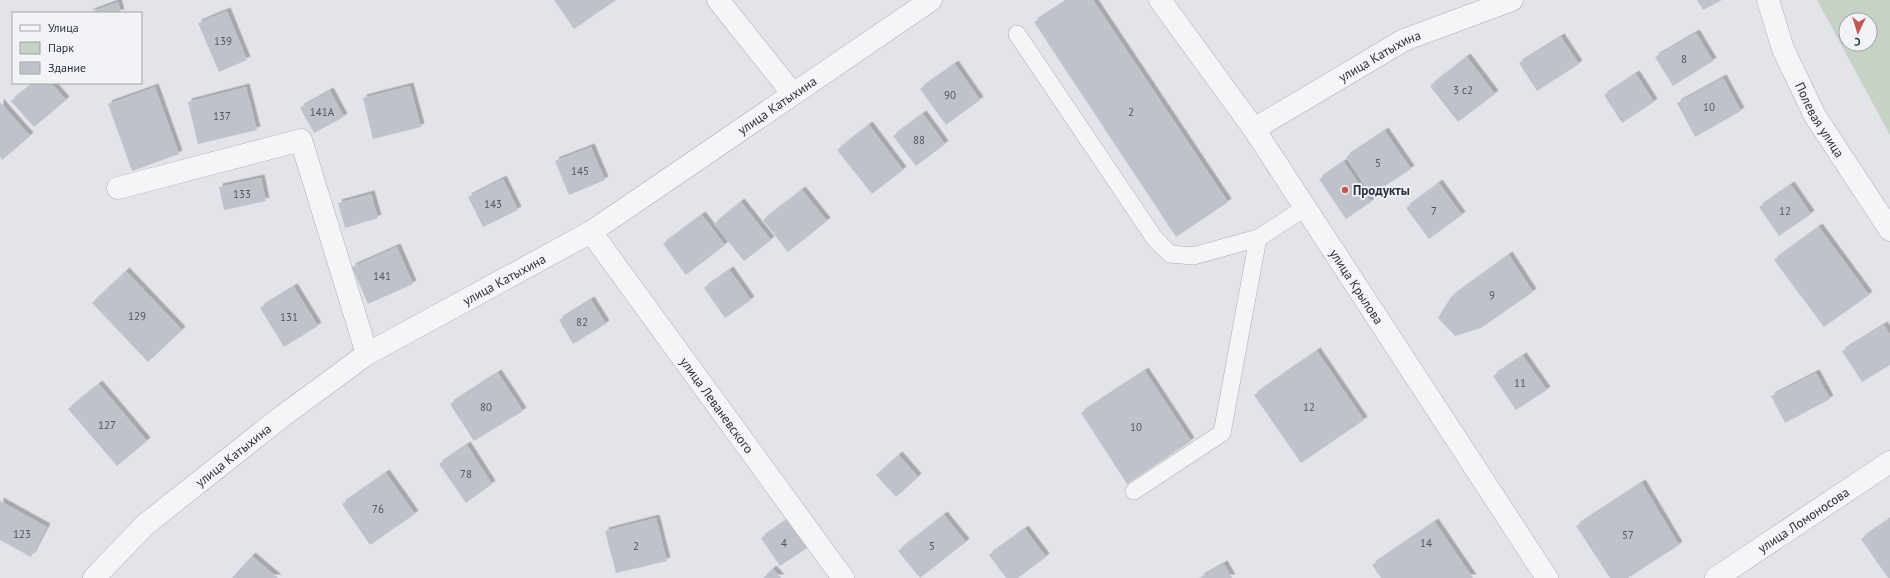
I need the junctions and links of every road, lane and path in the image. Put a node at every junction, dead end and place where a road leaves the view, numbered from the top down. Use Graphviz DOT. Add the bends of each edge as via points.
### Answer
graph roads {
  1 [pos="718,0"];
  2 [pos="931,0"];
  3 [pos="1160,0"];
  4 [pos="1512,0"];
  5 [pos="1768,0"];
  6 [pos="1017,34"];
  7 [pos="793,94"];
  8 [pos="1254,128"];
  9 [pos="118,188"];
  10 [pos="1305,208"];
  11 [pos="1890,230"];
  12 [pos="591,232"];
  13 [pos="1258,238"];
  14 [pos="367,354"];
  15 [pos="1890,462"];
  16 [pos="1134,491"];
  17 [pos="94,578"];
  18 [pos="843,578"];
  19 [pos="1548,578"];
  20 [pos="1716,578"];
  1 -- 7 [label="street"];
  2 -- 7 [label="street, улица Катыхина"];
  3 -- 8 [label="street, улица Крылова"];
  4 -- 8 [label="street, улица Катыхина" via="1404,40"];
  5 -- 11 [label="street, Полевая улица" via="1783,49 1815,116"];
  6 -- 13 [label="lane" via="1155,239 1170,254 1193,256"];
  7 -- 12 [label="street, улица Катыхина"];
  8 -- 10 [label="street, улица Крылова"];
  9 -- 14 [label="street" via="301,140"];
  10 -- 13 [label="lane"];
  10 -- 19 [label="street, улица Крылова"];
  12 -- 14 [label="street, улица Катыхина"];
  12 -- 18 [label="street, улица Леваневского"];
  13 -- 16 [label="lane" via="1222,433"];
  14 -- 17 [label="street, улица Катыхина" via="280,418 146,524"];
  15 -- 20 [label="street, улица Ломоносова"];
}
